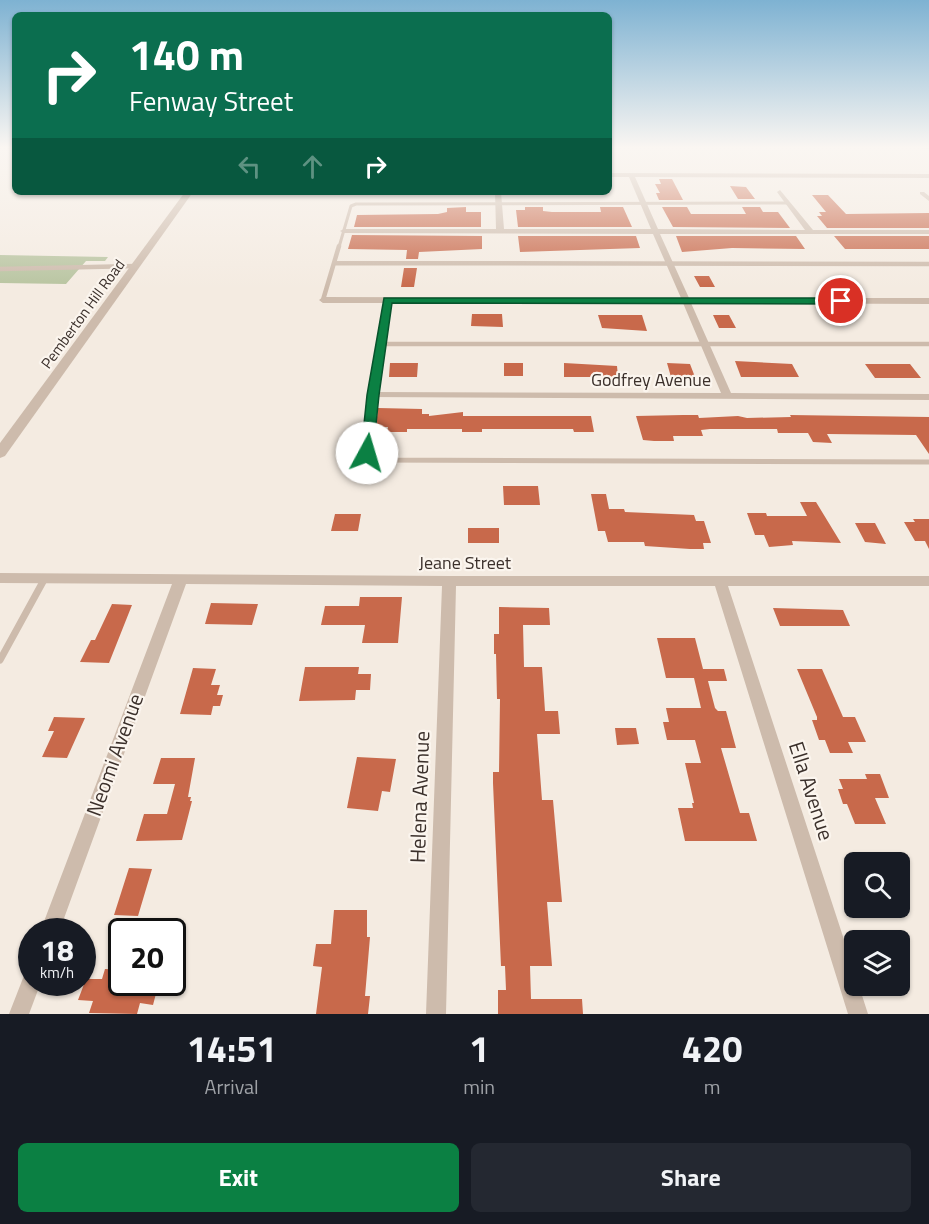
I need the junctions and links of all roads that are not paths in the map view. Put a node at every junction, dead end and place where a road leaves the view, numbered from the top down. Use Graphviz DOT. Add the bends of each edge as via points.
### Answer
graph roads {
  1 [pos="639,194"];
  2 [pos="782,194"];
  3 [pos="187,195"];
  4 [pos="498,195"];
  5 [pos="497,203"];
  6 [pos="642,203"];
  7 [pos="788,203"];
  8 [pos="344,231"];
  9 [pos="500,231"];
  10 [pos="654,231"];
  11 [pos="811,232"];
  12 [pos="929,232"];
  13 [pos="334,263"];
  14 [pos="669,263"];
  15 [pos="929,264"];
  16 [pos="136,266"];
  17 [pos="0,269"];
  18 [pos="323,300"];
  19 [pos="387,300"];
  20 [pos="688,301"];
  21 [pos="929,301"];
  22 [pos="705,343"];
  23 [pos="380,344"];
  24 [pos="929,344"];
  25 [pos="373,395"];
  26 [pos="728,397"];
  27 [pos="929,398"];
  28 [pos="0,453"];
  29 [pos="929,462"];
  30 [pos="0,578"];
  31 [pos="45,578"];
  32 [pos="181,579"];
  33 [pos="720,581"];
  34 [pos="929,581"];
  35 [pos="449,582"];
  36 [pos="0,660"];
  37 [pos="55,918"];
  38 [pos="26,996"];
  39 [pos="19,1014"];
  40 [pos="436,1014"];
  41 [pos="858,1014"];
  1 -- 6 [label="street"];
  2 -- 7 [label="street"];
  3 -- 16 [label="street, Pemberton Hill Road"];
  4 -- 5 [label="street"];
  5 -- 6 [label="lane"];
  5 -- 8 [label="lane" via="357,204 351,206"];
  5 -- 9 [label="street"];
  6 -- 7 [label="lane"];
  6 -- 10 [label="street"];
  7 -- 11 [label="street"];
  8 -- 9 [label="street"];
  8 -- 13 [label="lane"];
  9 -- 10 [label="street"];
  10 -- 11 [label="street"];
  10 -- 14 [label="street"];
  11 -- 12 [label="street"];
  13 -- 14 [label="lane"];
  13 -- 18 [label="lane"];
  14 -- 15 [label="lane"];
  14 -- 20 [label="street"];
  16 -- 17 [label="lane"];
  16 -- 28 [label="street, Pemberton Hill Road"];
  18 -- 19 [label="street"];
  19 -- 20 [label="street"];
  19 -- 23 [label="lane"];
  20 -- 21 [label="street"];
  20 -- 22 [label="street"];
  22 -- 23 [label="lane"];
  22 -- 24 [label="lane"];
  22 -- 26 [label="street"];
  23 -- 25 [label="lane"];
  25 -- 26 [label="street, Godfrey Avenue"];
  25 -- 29 [label="lane" via="367,453 372,460"];
  26 -- 27 [label="street, Godfrey Avenue"];
  30 -- 31 [label="street, Jeane Street"];
  31 -- 32 [label="street, Jeane Street"];
  31 -- 36 [label="lane"];
  32 -- 35 [label="street, Jeane Street"];
  32 -- 37 [label="street, Neomi Avenue"];
  33 -- 34 [label="street, Jeane Street"];
  33 -- 35 [label="street, Jeane Street"];
  33 -- 41 [label="street, Ella Avenue"];
  35 -- 40 [label="street, Helena Avenue"];
  38 -- 39 [label="street"];
}
